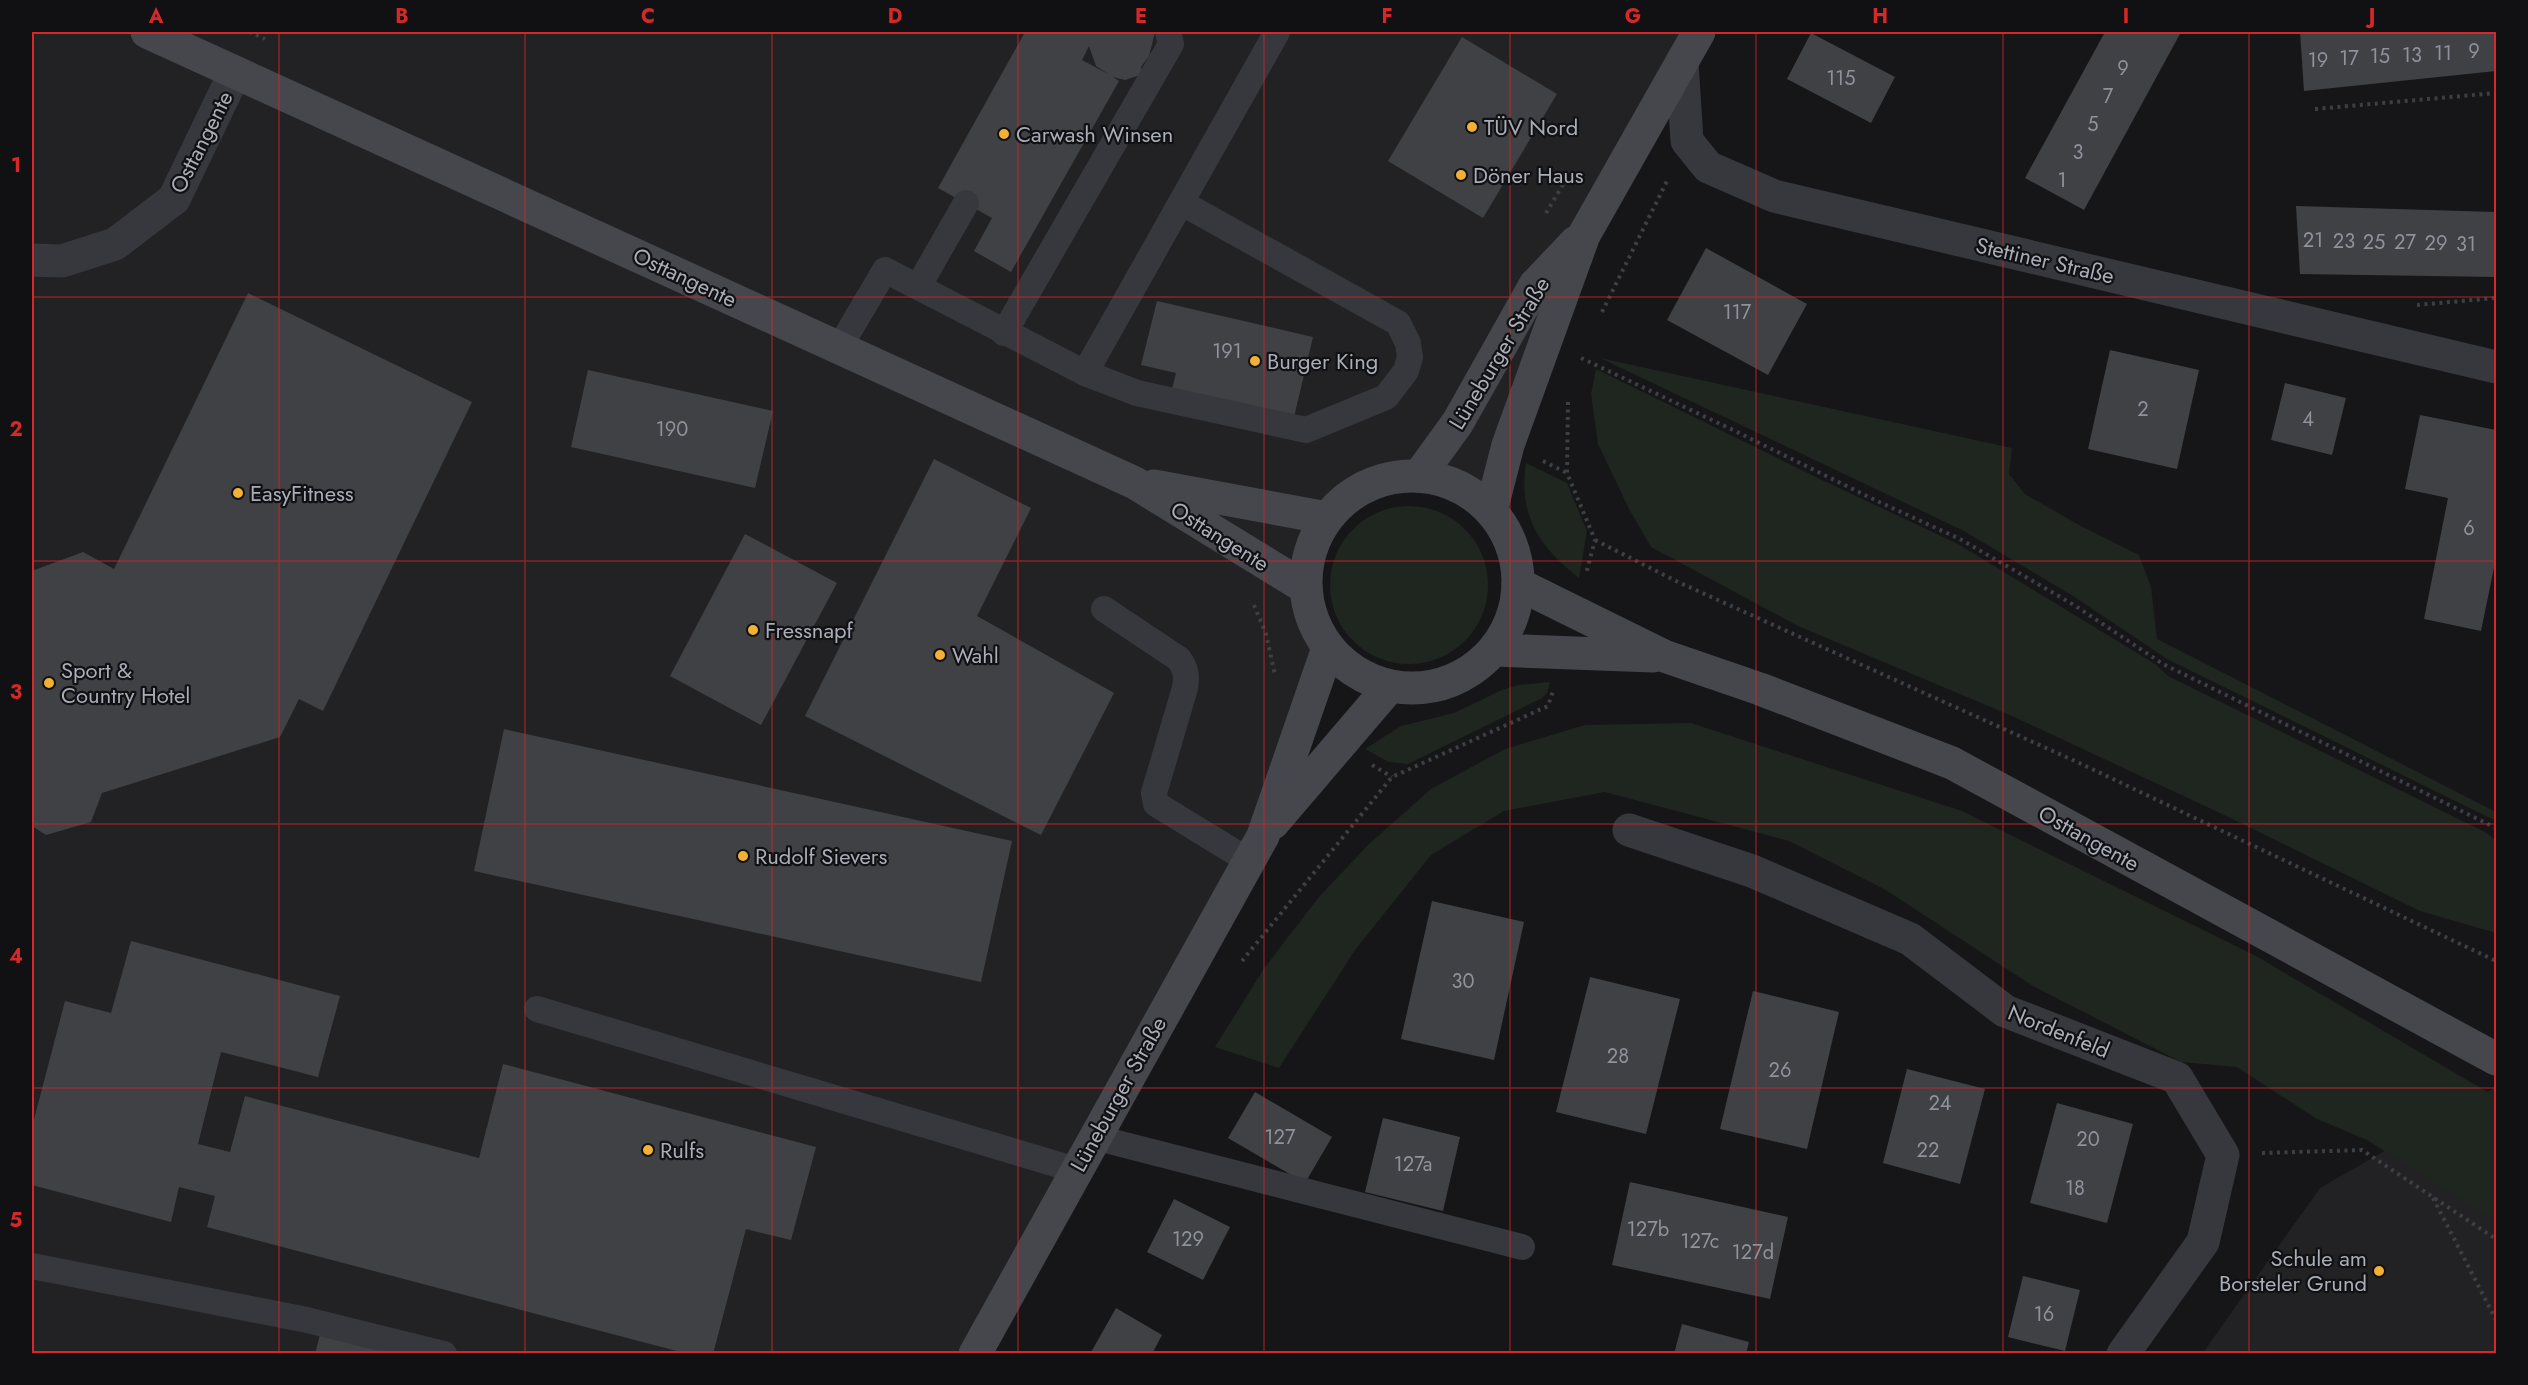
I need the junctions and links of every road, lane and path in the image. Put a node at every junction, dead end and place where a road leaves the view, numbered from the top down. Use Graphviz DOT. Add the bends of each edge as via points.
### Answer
graph roads {
  1 [pos="147,32"];
  2 [pos="1168,32"];
  3 [pos="1277,32"];
  4 [pos="1699,32"];
  5 [pos="1682,62"];
  6 [pos="236,72"];
  7 [pos="2496,93"];
  8 [pos="2314,109"];
  9 [pos="1687,141"];
  10 [pos="966,203"];
  11 [pos="1182,203"];
  12 [pos="1584,235"];
  13 [pos="32,260"];
  14 [pos="918,287"];
  15 [pos="1598,320"];
  16 [pos="1004,333"];
  17 [pos="839,348"];
  18 [pos="1585,349"];
  19 [pos="1581,358"];
  20 [pos="2496,367"];
  21 [pos="1577,368"];
  22 [pos="1085,373"];
  23 [pos="1568,396"];
  24 [pos="1419,476"];
  25 [pos="1135,483"];
  26 [pos="1491,511"];
  27 [pos="1327,519"];
  28 [pos="1595,540"];
  29 [pos="1518,584"];
  30 [pos="1306,588"];
  31 [pos="1104,609"];
  32 [pos="1575,612"];
  33 [pos="1328,648"];
  34 [pos="1494,650"];
  35 [pos="1564,653"];
  36 [pos="1664,656"];
  37 [pos="1390,686"];
  38 [pos="2496,828"];
  39 [pos="1629,830"];
  40 [pos="1256,849"];
  41 [pos="2496,961"];
  42 [pos="1234,970"];
  43 [pos="537,1009"];
  44 [pos="2496,1059"];
  45 [pos="1094,1137"];
  46 [pos="2223,1155"];
  47 [pos="1076,1170"];
  48 [pos="2432,1195"];
  49 [pos="2496,1239"];
  50 [pos="1522,1247"];
  51 [pos="32,1266"];
  52 [pos="2496,1320"];
  53 [pos="444,1353"];
  54 [pos="975,1353"];
  55 [pos="2123,1353"];
  1 -- 6 [label="main road, Osttangente"];
  2 -- 16 [label="lane" via="1171,44"];
  3 -- 11 [label="lane"];
  4 -- 5 [label="main road, Lüneburger Straße"];
  5 -- 9 [label="street"];
  5 -- 12 [label="main road, Lüneburger Straße"];
  6 -- 13 [label="street, Osttangente" via="174,199 114,244 62,261"];
  6 -- 17 [label="main road, Osttangente"];
  7 -- 8 [label="path"];
  9 -- 15 [label="path"];
  9 -- 20 [label="street, Stettiner Straße" via="1708,167 1774,196"];
  10 -- 14 [label="lane"];
  11 -- 22 [label="lane"];
  11 -- 22 [label="lane" via="1398,323 1408,343 1406,371 1386,397 1306,430 1137,393"];
  12 -- 24 [label="main road, Lüneburger Straße" via="1535,285 1458,422"];
  12 -- 26 [label="main road, Lüneburger Straße" via="1509,445"];
  14 -- 16 [label="lane"];
  14 -- 17 [label="lane" via="885,270"];
  16 -- 22 [label="lane"];
  17 -- 25 [label="main road, Osttangente"];
  18 -- 19 [label="path"];
  19 -- 21 [label="path"];
  19 -- 38 [label="path" via="1960,538 2074,605 2163,664"];
  23 -- 28 [label="path" via="1567,473"];
  24 -- 26 [label="main road" via="1458,487"];
  24 -- 27 [label="main road" via="1398,477 1359,490"];
  25 -- 27 [label="main road, Osttangente"];
  25 -- 30 [label="main road, Osttangente"];
  26 -- 29 [label="main road" via="1511,545"];
  27 -- 30 [label="main road" via="1314,540"];
  28 -- 32 [label="path"];
  28 -- 41 [label="path"];
  29 -- 32 [label="main road, Osttangente"];
  29 -- 34 [label="main road" via="1515,608"];
  30 -- 33 [label="main road" via="1309,610"];
  31 -- 40 [label="lane" via="1179,659 1185,668 1185,688 1154,793 1156,804"];
  32 -- 36 [label="main road, Osttangente"];
  33 -- 37 [label="main road" via="1366,678"];
  33 -- 40 [label="main road, Lüneburger Straße"];
  34 -- 35 [label="main road, Osttangente"];
  34 -- 37 [label="main road" via="1464,675 1446,682 1428,687"];
  35 -- 36 [label="main road, Osttangente"];
  35 -- 42 [label="path" via="1548,706 1392,777"];
  36 -- 44 [label="main road, Osttangente" via="1952,763"];
  37 -- 40 [label="main road, Lüneburger Straße"];
  39 -- 46 [label="street, Nordenfeld" via="1752,871 1911,939 2005,1011 2176,1078"];
  40 -- 45 [label="main road, Lüneburger Straße"];
  43 -- 47 [label="lane"];
  45 -- 47 [label="main road, Lüneburger Straße"];
  45 -- 50 [label="lane"];
  46 -- 48 [label="path" via="2362,1150"];
  46 -- 55 [label="street" via="2203,1242"];
  47 -- 54 [label="main road, Lüneburger Straße"];
  48 -- 49 [label="path"];
  48 -- 52 [label="path"];
  51 -- 53 [label="lane" via="307,1320"];
}
